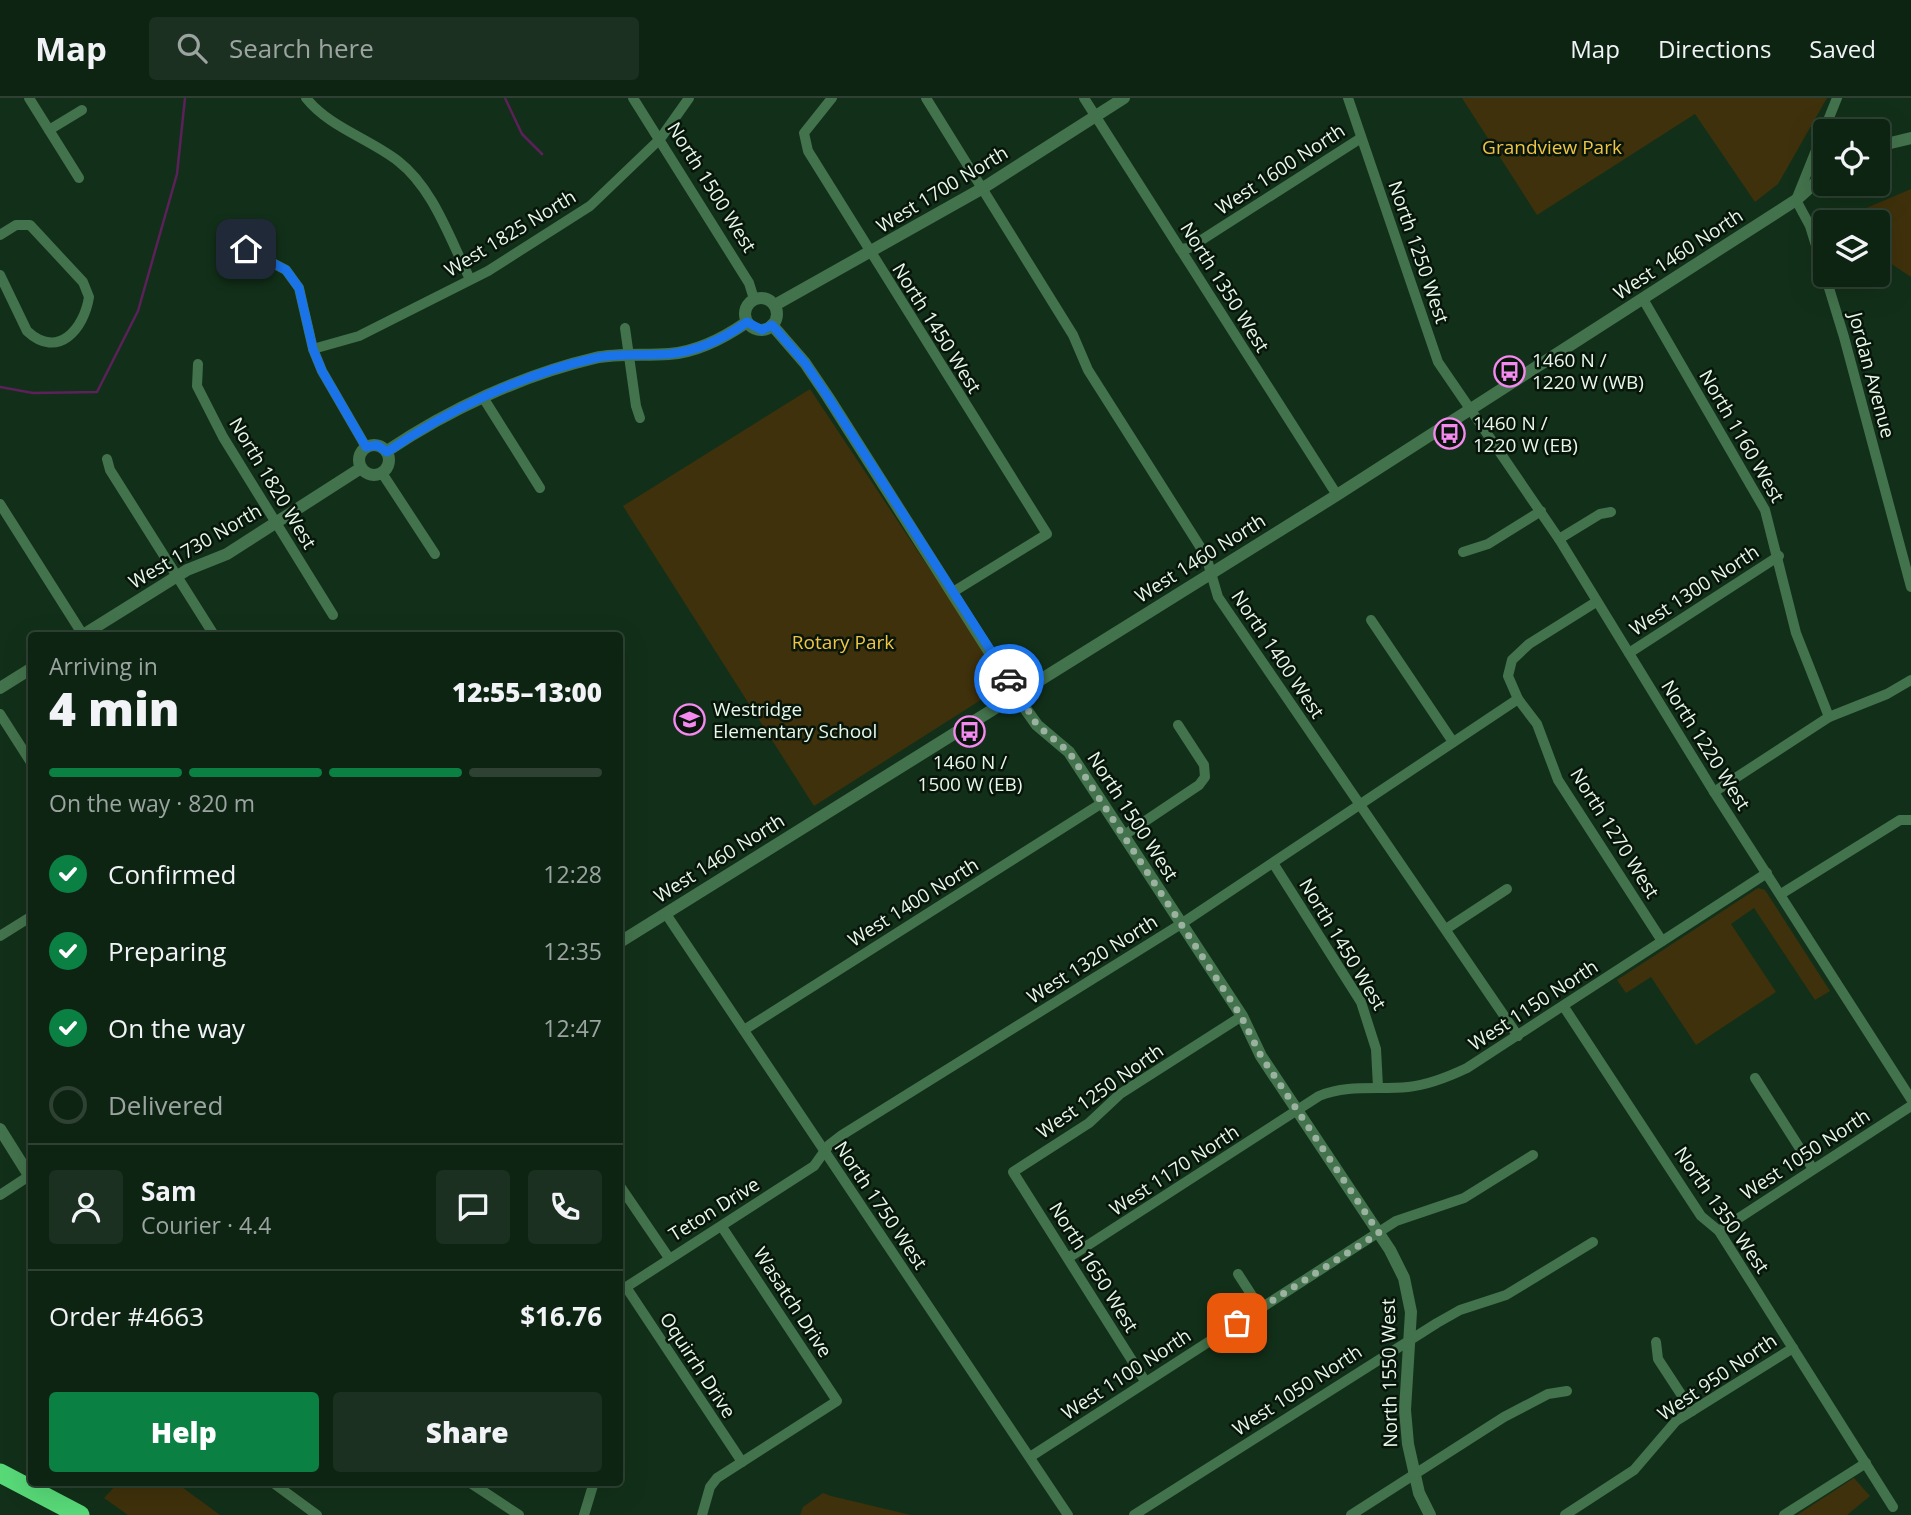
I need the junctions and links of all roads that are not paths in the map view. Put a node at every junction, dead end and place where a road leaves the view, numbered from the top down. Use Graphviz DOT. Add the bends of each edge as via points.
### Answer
graph roads {
  1 [pos="29,98"];
  2 [pos="306,98"];
  3 [pos="633,98"];
  4 [pos="690,98"];
  5 [pos="832,98"];
  6 [pos="926,98"];
  7 [pos="1084,98"];
  8 [pos="1124,98"];
  9 [pos="1348,98"];
  10 [pos="1837,98"];
  11 [pos="82,110"];
  12 [pos="1096,117"];
  13 [pos="1828,119"];
  14 [pos="49,130"];
  15 [pos="1361,138"];
  16 [pos="1910,138"];
  17 [pos="660,139"];
  18 [pos="1890,139"];
  19 [pos="1890,143"];
  20 [pos="1813,154"];
  21 [pos="79,178"];
  22 [pos="1813,185"];
  23 [pos="983,188"];
  24 [pos="1796,200"];
  25 [pos="0,235"];
  26 [pos="246,249"];
  27 [pos="1180,249"];
  28 [pos="869,254"];
  29 [pos="0,275"];
  30 [pos="470,279"];
  31 [pos="754,299"];
  32 [pos="1643,299"];
  33 [pos="775,305"];
  34 [pos="747,322"];
  35 [pos="772,325"];
  36 [pos="625,328"];
  37 [pos="313,349"];
  38 [pos="629,356"];
  39 [pos="198,364"];
  40 [pos="484,399"];
  41 [pos="1471,410"];
  42 [pos="640,418"];
  43 [pos="366,447"];
  44 [pos="387,452"];
  45 [pos="107,459"];
  46 [pos="360,468"];
  47 [pos="382,473"];
  48 [pos="540,488"];
  49 [pos="1337,495"];
  50 [pos="0,505"];
  51 [pos="1541,511"];
  52 [pos="1611,512"];
  53 [pos="276,522"];
  54 [pos="1559,539"];
  55 [pos="1463,552"];
  56 [pos="435,554"];
  57 [pos="1779,556"];
  58 [pos="1211,573"];
  59 [pos="177,576"];
  60 [pos="1911,587"];
  61 [pos="953,593"];
  62 [pos="1596,602"];
  63 [pos="334,615"];
  64 [pos="1371,620"];
  65 [pos="81,632"];
  66 [pos="88,632"];
  67 [pos="212,632"];
  68 [pos="1629,653"];
  69 [pos="28,670"];
  70 [pos="1911,680"];
  71 [pos="0,688"];
  72 [pos="1018,694"];
  73 [pos="1518,699"];
  74 [pos="0,714"];
  75 [pos="1829,717"];
  76 [pos="1178,725"];
  77 [pos="1453,742"];
  78 [pos="28,758"];
  79 [pos="1714,792"];
  80 [pos="1102,803"];
  81 [pos="1361,806"];
  82 [pos="1911,820"];
  83 [pos="1123,836"];
  84 [pos="1273,863"];
  85 [pos="1767,873"];
  86 [pos="1507,889"];
  87 [pos="1781,894"];
  88 [pos="666,914"];
  89 [pos="28,918"];
  90 [pos="1181,924"];
  91 [pos="1446,929"];
  92 [pos="0,936"];
  93 [pos="623,941"];
  94 [pos="1662,941"];
  95 [pos="1564,1007"];
  96 [pos="1241,1016"];
  97 [pos="744,1030"];
  98 [pos="1518,1036"];
  99 [pos="1755,1078"];
  100 [pos="1378,1087"];
  101 [pos="1911,1099"];
  102 [pos="1911,1106"];
  103 [pos="1298,1110"];
  104 [pos="0,1129"];
  105 [pos="824,1153"];
  106 [pos="1533,1156"];
  107 [pos="1813,1169"];
  108 [pos="1013,1172"];
  109 [pos="28,1175"];
  110 [pos="28,1179"];
  111 [pos="623,1190"];
  112 [pos="0,1195"];
  113 [pos="722,1227"];
  114 [pos="1719,1231"];
  115 [pos="1379,1233"];
  116 [pos="1593,1242"];
  117 [pos="668,1258"];
  118 [pos="1068,1258"];
  119 [pos="1238,1274"];
  120 [pos="623,1289"];
  121 [pos="1260,1308"];
  122 [pos="1411,1340"];
  123 [pos="1656,1342"];
  124 [pos="1793,1348"];
  125 [pos="1145,1381"];
  126 [pos="1567,1391"];
  127 [pos="1692,1411"];
  128 [pos="1030,1457"];
  129 [pos="741,1462"];
  130 [pos="1866,1463"];
  131 [pos="0,1474"];
  132 [pos="1414,1474"];
  133 [pos="277,1486"];
  134 [pos="474,1486"];
  135 [pos="592,1486"];
  136 [pos="1893,1507"];
  137 [pos="80,1515"];
  138 [pos="317,1515"];
  139 [pos="519,1515"];
  140 [pos="584,1515"];
  141 [pos="702,1515"];
  142 [pos="1068,1515"];
  143 [pos="1134,1515"];
  144 [pos="1351,1515"];
  145 [pos="1430,1515"];
  146 [pos="1566,1515"];
  147 [pos="1784,1515"];
  1 -- 14 [label="street"];
  2 -- 30 [label="street" via="318,113 380,147 414,175"];
  3 -- 17 [label="street, North 1500 West"];
  4 -- 17 [label="street, West 1825 North"];
  5 -- 28 [label="street, North 1450 West" via="803,139"];
  6 -- 23 [label="street, North 1400 West"];
  7 -- 12 [label="street, North 1350 West"];
  8 -- 12 [label="street, West 1700 North"];
  9 -- 15 [label="street, North 1250 West"];
  10 -- 13 [label="street"];
  11 -- 14 [label="street"];
  12 -- 23 [label="street, West 1700 North"];
  12 -- 27 [label="street, North 1350 West"];
  14 -- 21 [label="street"];
  15 -- 27 [label="street, West 1600 North" via="1189,248"];
  15 -- 41 [label="street, North 1250 West" via="1438,362"];
  16 -- 18 [label="street"];
  16 -- 19 [label="street"];
  17 -- 30 [label="street, West 1825 North" via="590,206"];
  17 -- 31 [label="street, North 1500 West" via="749,283"];
  20 -- 24 [label="street"];
  22 -- 24 [label="street, West 1460 North"];
  23 -- 28 [label="street, West 1700 North"];
  23 -- 58 [label="street, North 1400 West" via="1073,335 1088,369 1206,556"];
  24 -- 32 [label="street, West 1460 North"];
  24 -- 60 [label="street, Jordan Avenue" via="1810,226 1844,337"];
  25 -- 29 [label="street" via="16,225 34,228 87,288 88,304 72,336 44,341 27,331"];
  26 -- 37 [label="street" via="286,270 299,288"];
  27 -- 49 [label="street, North 1350 West"];
  28 -- 33 [label="street, West 1700 North"];
  28 -- 61 [label="street, North 1450 West" via="1047,534"];
  30 -- 37 [label="street, West 1825 North" via="359,336"];
  31 -- 33 [label="street" via="766,298"];
  31 -- 34 [label="street" via="744,312"];
  32 -- 41 [label="street, West 1460 North"];
  32 -- 57 [label="street, North 1160 West" via="1765,510"];
  33 -- 35 [label="street"];
  34 -- 35 [label="street" via="762,330"];
  34 -- 38 [label="street" via="723,338 673,354"];
  35 -- 61 [label="street, North 1500 West" via="828,397"];
  36 -- 38 [label="street"];
  37 -- 43 [label="street"];
  38 -- 40 [label="street" via="597,358 523,380"];
  38 -- 42 [label="street"];
  39 -- 53 [label="street, North 1820 West" via="197,386"];
  40 -- 44 [label="street"];
  40 -- 48 [label="street"];
  41 -- 49 [label="street, West 1460 North"];
  41 -- 51 [label="street, North 1220 West"];
  43 -- 44 [label="street" via="377,445"];
  43 -- 46 [label="street" via="359,456"];
  44 -- 47 [label="street" via="388,463"];
  45 -- 59 [label="street"];
  46 -- 47 [label="street" via="370,474"];
  46 -- 53 [label="street, West 1730 North"];
  47 -- 56 [label="street"];
  49 -- 58 [label="street, West 1460 North"];
  50 -- 65 [label="street"];
  51 -- 54 [label="street, North 1220 West"];
  51 -- 55 [label="street" via="1489,544"];
  52 -- 54 [label="street"];
  53 -- 59 [label="street, West 1730 North" via="228,554"];
  53 -- 63 [label="street, North 1820 West"];
  54 -- 62 [label="street, North 1220 West"];
  57 -- 68 [label="street, West 1300 North"];
  57 -- 75 [label="street, North 1160 West" via="1796,633"];
  58 -- 72 [label="street, West 1460 North"];
  58 -- 81 [label="street, North 1400 West" via="1218,597"];
  59 -- 66 [label="street, West 1730 North"];
  59 -- 67 [label="street"];
  61 -- 72 [label="street, North 1500 West"];
  62 -- 68 [label="street, North 1220 West"];
  62 -- 73 [label="street, North 1270 West" via="1529,644 1508,666"];
  64 -- 77 [label="street"];
  68 -- 79 [label="street, North 1220 West"];
  69 -- 71 [label="street"];
  70 -- 75 [label="street"];
  72 -- 80 [label="street, North 1500 West" via="1037,725 1069,752"];
  72 -- 88 [label="street, West 1460 North"];
  73 -- 77 [label="street, West 1320 North"];
  73 -- 94 [label="street, North 1270 West" via="1537,724 1558,780"];
  74 -- 78 [label="street"];
  75 -- 79 [label="street"];
  76 -- 83 [label="street" via="1204,765 1205,777"];
  77 -- 81 [label="street, West 1320 North"];
  79 -- 85 [label="street, North 1220 West"];
  80 -- 83 [label="street, North 1500 West"];
  80 -- 97 [label="street, West 1400 North"];
  81 -- 84 [label="street, West 1320 North"];
  81 -- 91 [label="street, North 1400 West"];
  82 -- 87 [label="street" via="1899,820"];
  83 -- 90 [label="street, North 1500 West"];
  84 -- 90 [label="street, West 1320 North"];
  84 -- 100 [label="street, North 1450 West" via="1361,1002 1376,1049"];
  85 -- 87 [label="street, North 1220 West"];
  85 -- 94 [label="street, West 1150 North"];
  86 -- 91 [label="street"];
  87 -- 101 [label="street, North 1220 West"];
  88 -- 93 [label="street, West 1460 North"];
  88 -- 97 [label="street, North 1750 West"];
  89 -- 92 [label="street"];
  90 -- 96 [label="street, North 1500 West"];
  90 -- 105 [label="street, West 1320 North" via="842,1135"];
  91 -- 98 [label="street, North 1400 West"];
  94 -- 95 [label="street, West 1150 North"];
  95 -- 98 [label="street, West 1150 North"];
  95 -- 114 [label="street, North 1350 West" via="1701,1216"];
  96 -- 103 [label="street, North 1500 West" via="1261,1056"];
  96 -- 108 [label="street, West 1250 North" via="1120,1094 1089,1123"];
  97 -- 105 [label="street, North 1750 West"];
  98 -- 100 [label="street, West 1150 North" via="1442,1079 1408,1087"];
  99 -- 107 [label="street"];
  100 -- 103 [label="street, West 1150 North" via="1331,1091"];
  102 -- 107 [label="street, West 1050 North"];
  103 -- 115 [label="street, North 1500 West"];
  103 -- 118 [label="street, West 1170 North"];
  104 -- 109 [label="street"];
  105 -- 113 [label="street, Teton Drive" via="814,1166"];
  105 -- 128 [label="street, North 1750 West"];
  106 -- 115 [label="street, West 1100 North" via="1464,1198 1410,1214"];
  107 -- 114 [label="street, West 1050 North"];
  108 -- 118 [label="street, North 1650 West"];
  110 -- 112 [label="street"];
  111 -- 117 [label="street"];
  113 -- 117 [label="street, Teton Drive"];
  113 -- 129 [label="street, Wasatch Drive" via="837,1401"];
  114 -- 124 [label="street, North 1350 West"];
  115 -- 121 [label="street, West 1100 North"];
  115 -- 122 [label="street, North 1550 West" via="1404,1278"];
  116 -- 122 [label="street, West 1050 North" via="1517,1289 1460,1310"];
  117 -- 120 [label="street, Teton Drive"];
  118 -- 125 [label="street, North 1650 West"];
  119 -- 121 [label="street"];
  120 -- 129 [label="street, Oquirrh Drive"];
  121 -- 125 [label="street, West 1100 North"];
  122 -- 132 [label="street, North 1550 West" via="1405,1410"];
  122 -- 143 [label="street, West 1050 North"];
  123 -- 127 [label="street" via="1658,1359"];
  124 -- 127 [label="street, West 950 North"];
  124 -- 130 [label="street, North 1350 West"];
  125 -- 128 [label="street, West 1100 North"];
  126 -- 132 [label="street" via="1548,1394 1521,1408"];
  127 -- 146 [label="street, West 950 North" via="1664,1432 1634,1470"];
  128 -- 142 [label="street, North 1750 West"];
  129 -- 141 [label="street" via="712,1484"];
  130 -- 136 [label="street, North 1350 West"];
  130 -- 147 [label="street"];
  131 -- 137 [label="highway"];
  132 -- 144 [label="street"];
  132 -- 145 [label="street, North 1550 West"];
  133 -- 138 [label="street"];
  134 -- 139 [label="street"];
  135 -- 140 [label="street"];
}
